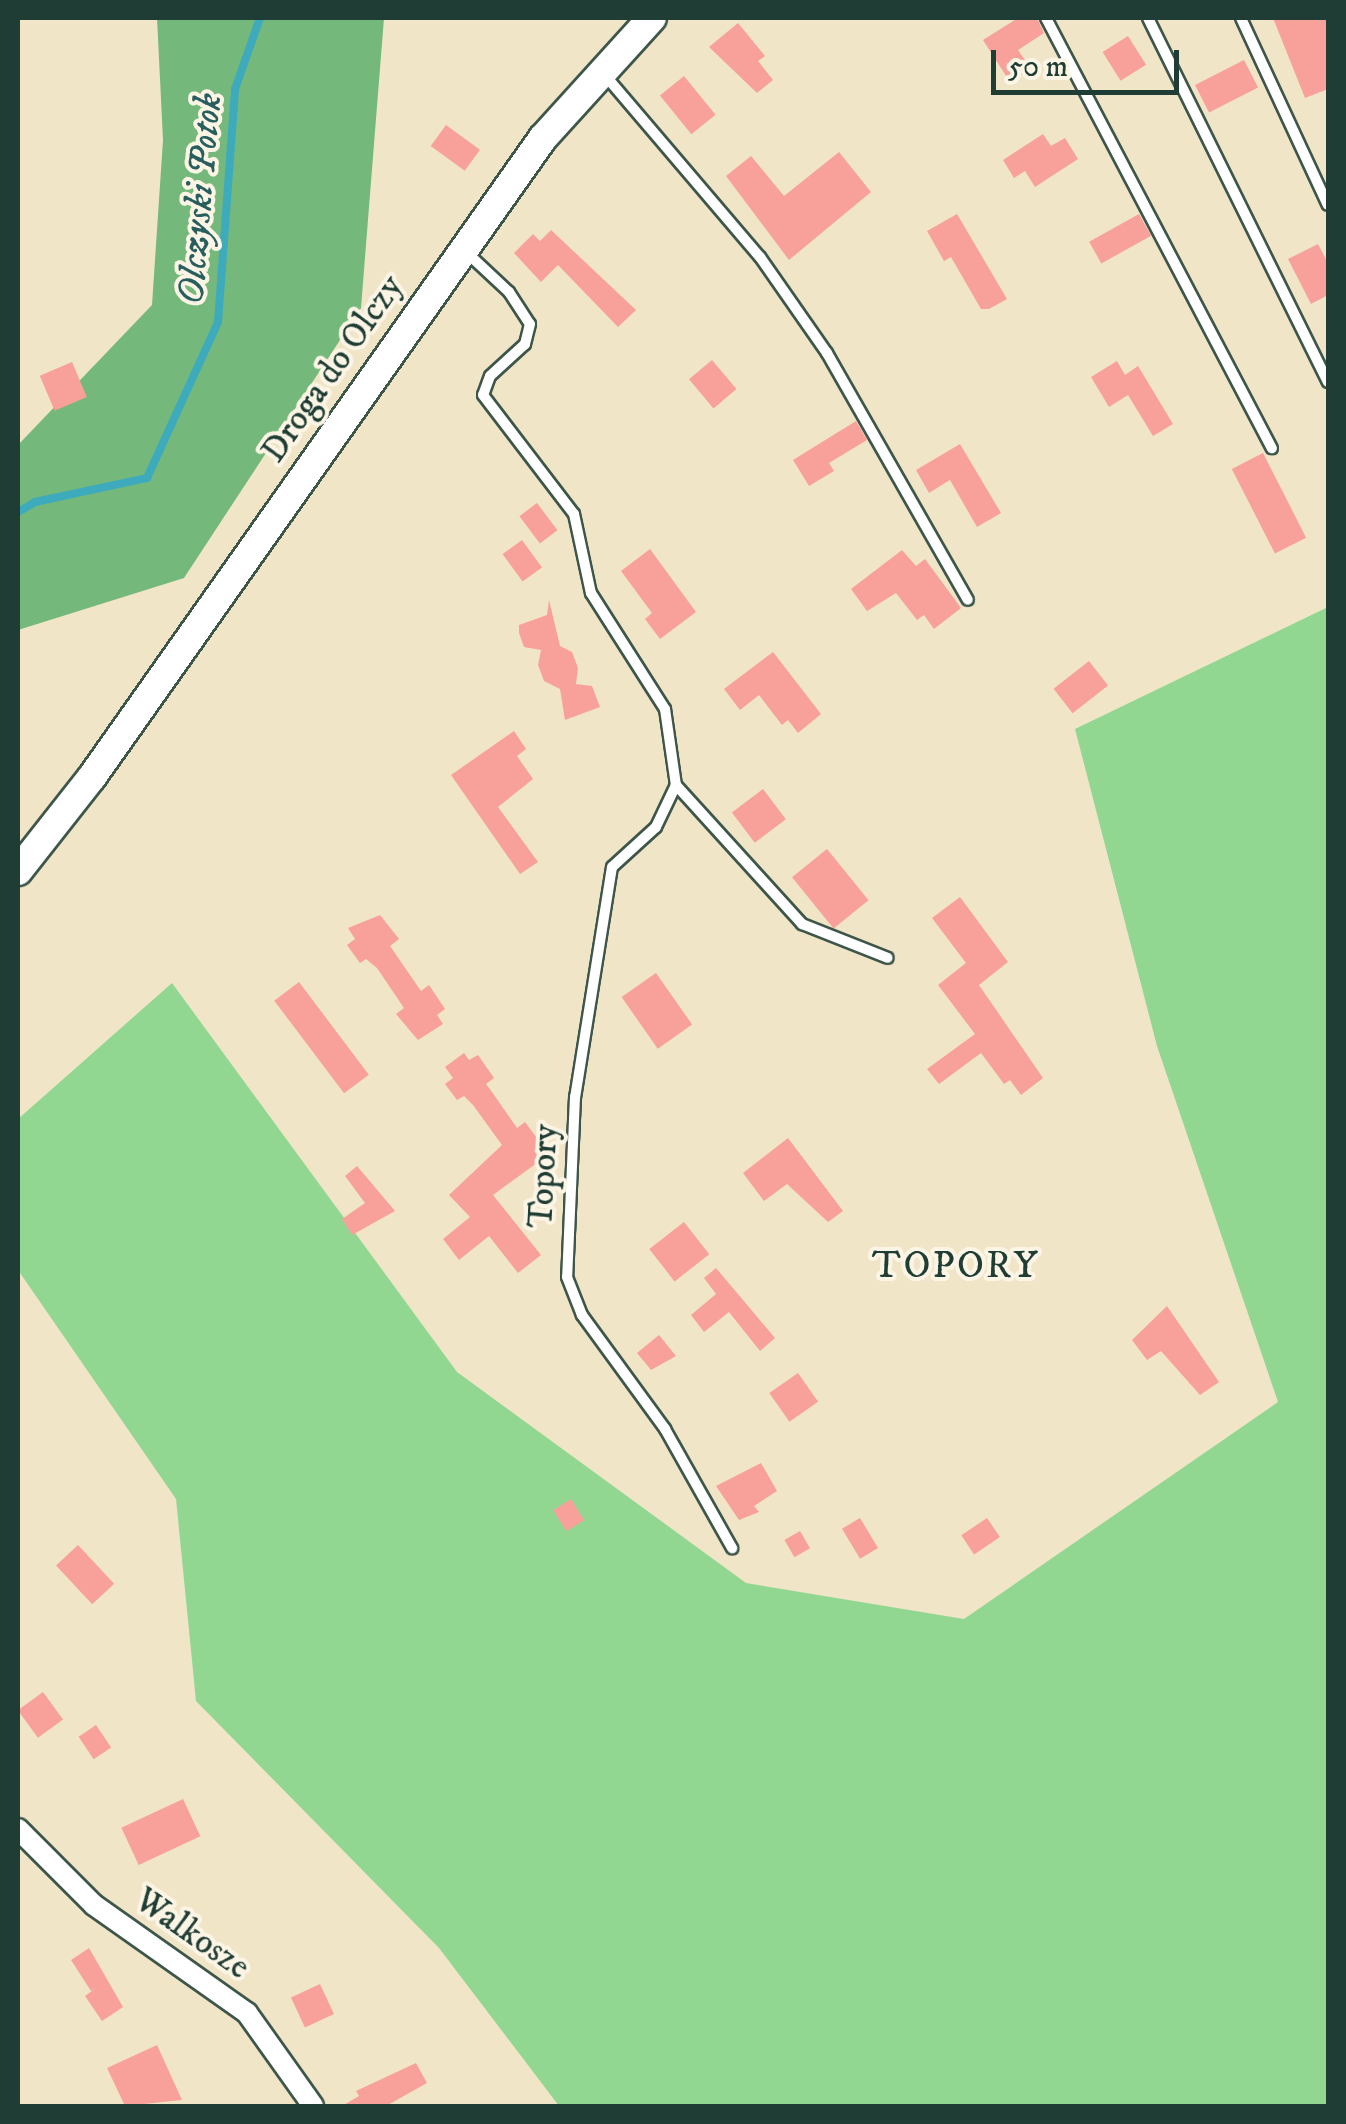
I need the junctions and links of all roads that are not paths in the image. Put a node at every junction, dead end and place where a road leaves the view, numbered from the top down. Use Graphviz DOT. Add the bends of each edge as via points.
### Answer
graph roads {
  1 [pos="652,18"];
  2 [pos="1046,18"];
  3 [pos="1148,18"];
  4 [pos="1240,18"];
  5 [pos="599,70"];
  6 [pos="1328,205"];
  7 [pos="463,250"];
  8 [pos="1328,382"];
  9 [pos="1272,448"];
  10 [pos="968,600"];
  11 [pos="676,785"];
  12 [pos="18,871"];
  13 [pos="888,958"];
  14 [pos="732,1548"];
  15 [pos="18,1829"];
  16 [pos="313,2106"];
  1 -- 5 [label="street, Droga do Olczy"];
  2 -- 9 [label="lane"];
  3 -- 8 [label="lane"];
  4 -- 6 [label="lane"];
  5 -- 7 [label="street, Droga do Olczy"];
  5 -- 10 [label="lane" via="794,305 870,421"];
  7 -- 11 [label="lane" via="509,292 530,324 524,344 490,376 483,395 574,514 591,593 665,710"];
  7 -- 12 [label="street, Droga do Olczy" via="92,777"];
  11 -- 13 [label="lane" via="802,924"];
  11 -- 14 [label="lane, Topory" via="656,826 612,867 580,1058 566,1277 582,1316 664,1429"];
  15 -- 16 [label="street, Walkosze" via="94,1906 248,2013"];
}
